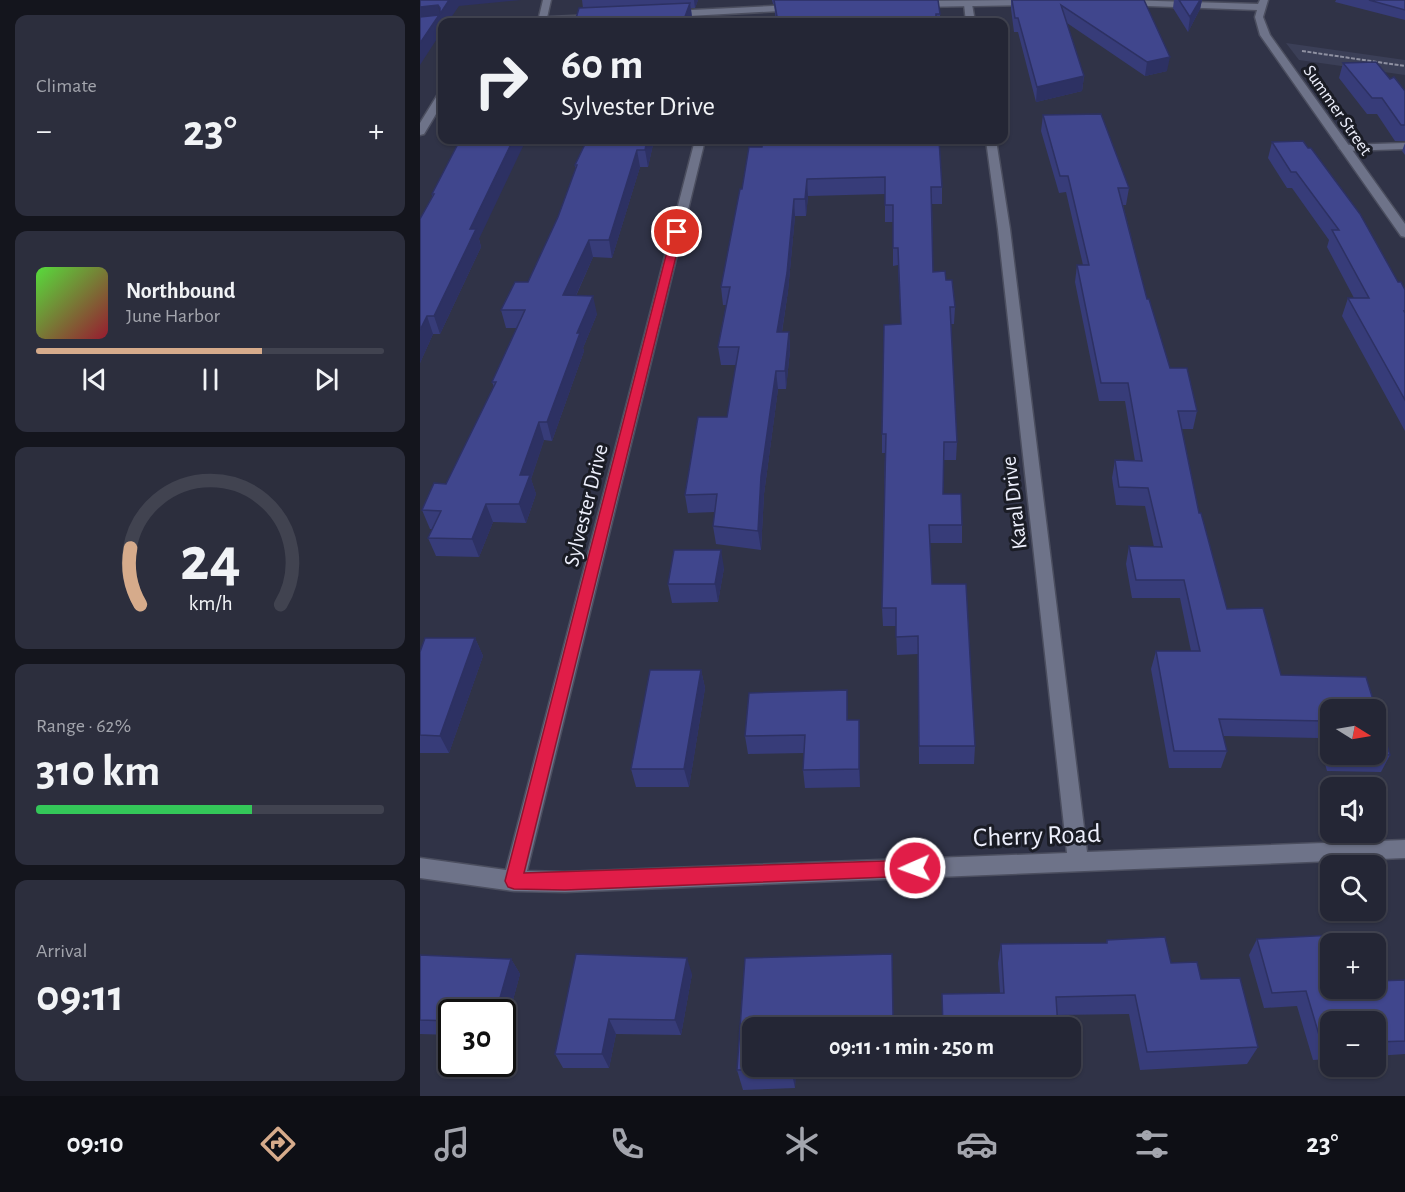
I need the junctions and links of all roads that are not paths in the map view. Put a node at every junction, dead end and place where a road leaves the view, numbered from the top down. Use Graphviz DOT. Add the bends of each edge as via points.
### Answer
graph roads {
  1 [pos="547,0"];
  2 [pos="1048,3"];
  3 [pos="1116,3"];
  4 [pos="906,4"];
  5 [pos="968,4"];
  6 [pos="1262,4"];
  7 [pos="808,7"];
  8 [pos="729,11"];
  9 [pos="659,15"];
  10 [pos="613,17"];
  11 [pos="544,18"];
  12 [pos="596,18"];
  13 [pos="729,18"];
  14 [pos="970,18"];
  15 [pos="438,103"];
  16 [pos="420,132"];
  17 [pos="699,144"];
  18 [pos="992,144"];
  19 [pos="1405,146"];
  20 [pos="1344,148"];
  21 [pos="1405,233"];
  22 [pos="1405,849"];
  23 [pos="1078,862"];
  24 [pos="420,868"];
  25 [pos="514,881"];
  1 -- 11 [label="street"];
  2 -- 5 [label="street"];
  3 -- 6 [label="street"];
  4 -- 5 [label="street"];
  5 -- 14 [label="street"];
  6 -- 20 [label="street, Summer Street" via="1262,27 1275,50"];
  7 -- 8 [label="street"];
  8 -- 9 [label="street"];
  8 -- 13 [label="street"];
  10 -- 12 [label="street"];
  15 -- 16 [label="street"];
  17 -- 25 [label="street, Sylvester Drive"];
  18 -- 23 [label="street, Karal Drive"];
  19 -- 20 [label="street"];
  20 -- 21 [label="street, Summer Street"];
  22 -- 23 [label="street, Cherry Road"];
  23 -- 25 [label="street, Cherry Road"];
  24 -- 25 [label="street, Cherry Road"];
}
